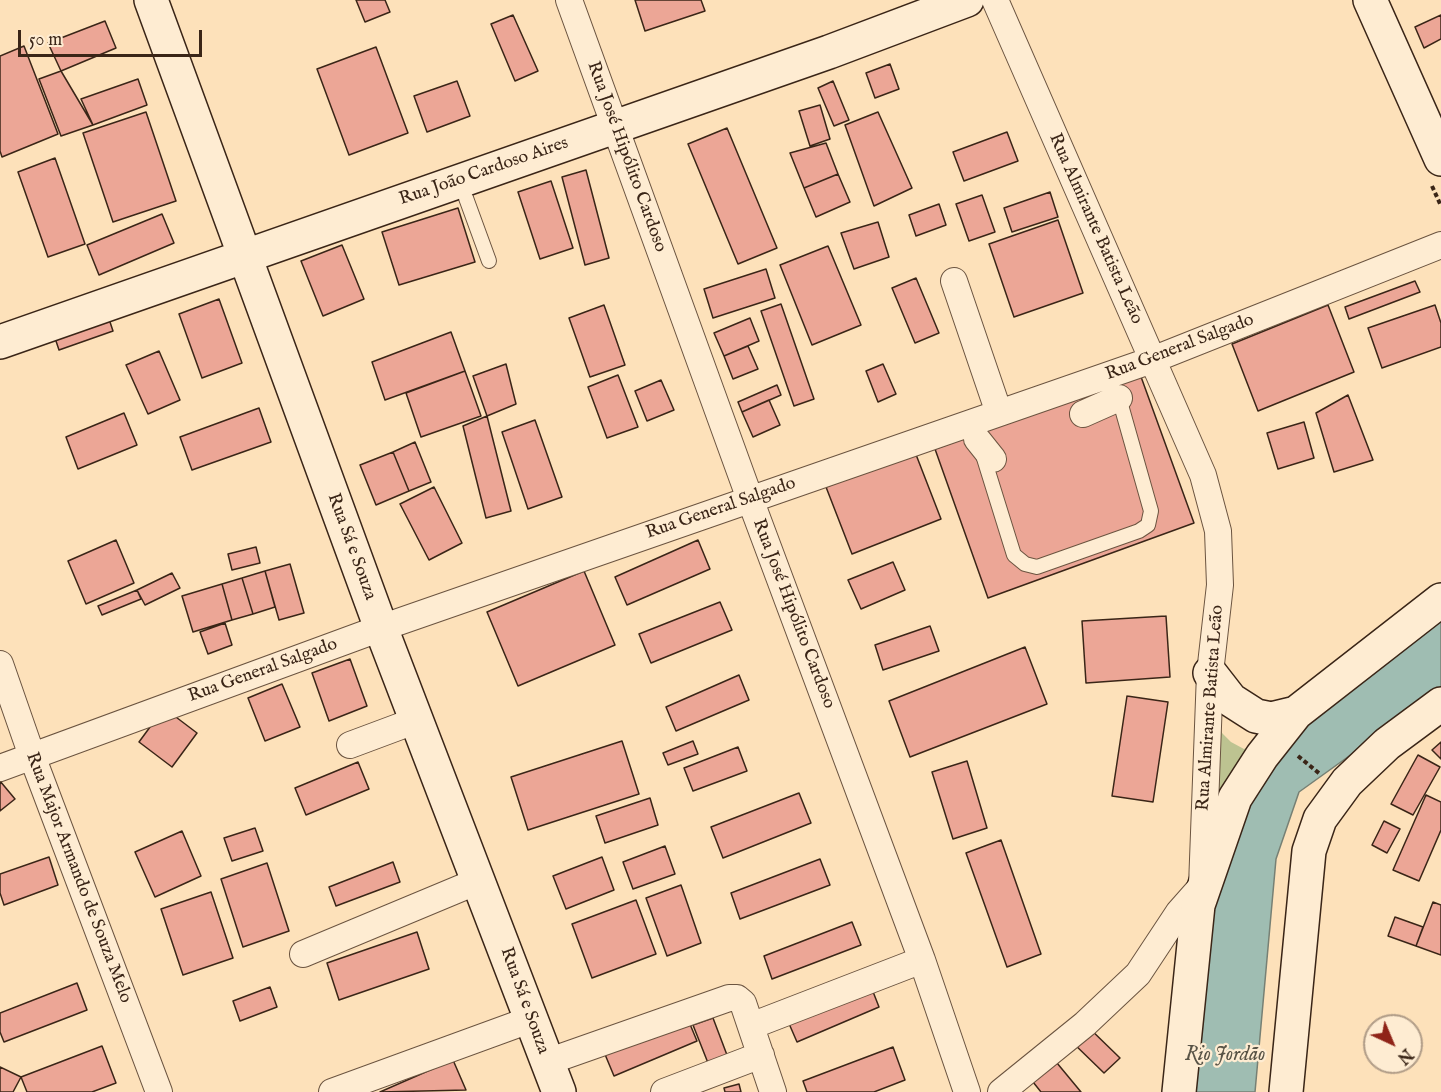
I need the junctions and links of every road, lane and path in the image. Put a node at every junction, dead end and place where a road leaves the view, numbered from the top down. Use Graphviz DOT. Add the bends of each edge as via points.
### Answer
graph roads {
  1 [pos="151,0"];
  2 [pos="569,0"];
  3 [pos="967,0"];
  4 [pos="995,0"];
  5 [pos="1370,0"];
  6 [pos="615,126"];
  7 [pos="1441,159"];
  8 [pos="462,189"];
  9 [pos="1441,245"];
  10 [pos="244,256"];
  11 [pos="489,261"];
  12 [pos="954,280"];
  13 [pos="0,342"];
  14 [pos="1152,360"];
  15 [pos="1119,398"];
  16 [pos="999,413"];
  17 [pos="1083,414"];
  18 [pos="977,439"];
  19 [pos="993,459"];
  20 [pos="750,499"];
  21 [pos="1441,600"];
  22 [pos="381,628"];
  23 [pos="0,664"];
  24 [pos="1210,673"];
  25 [pos="1441,704"];
  26 [pos="1296,713"];
  27 [pos="417,720"];
  28 [pos="350,745"];
  29 [pos="1291,750"];
  30 [pos="32,756"];
  31 [pos="0,768"];
  32 [pos="1324,778"];
  33 [pos="478,881"];
  34 [pos="1202,886"];
  35 [pos="303,954"];
  36 [pos="922,960"];
  37 [pos="532,1020"];
  38 [pos="751,1026"];
  39 [pos="761,1055"];
  40 [pos="547,1062"];
  41 [pos="159,1092"];
  42 [pos="332,1092"];
  43 [pos="559,1092"];
  44 [pos="664,1092"];
  45 [pos="773,1092"];
  46 [pos="967,1092"];
  47 [pos="1001,1092"];
  48 [pos="1179,1092"];
  49 [pos="1286,1092"];
  1 -- 10 [label="street, Rua Sá e Souza"];
  2 -- 6 [label="street, Rua José Hipólito Cardoso"];
  3 -- 6 [label="street, Rua João Cardoso Aires"];
  4 -- 14 [label="street, Rua Almirante Batista Leão"];
  5 -- 7 [label="street"];
  6 -- 8 [label="street, Rua João Cardoso Aires"];
  6 -- 20 [label="street, Rua José Hipólito Cardoso"];
  8 -- 10 [label="street, Rua João Cardoso Aires"];
  8 -- 11 [label="lane"];
  9 -- 14 [label="street, Rua General Salgado"];
  10 -- 13 [label="street, Rua João Cardoso Aires"];
  10 -- 22 [label="street, Rua Sá e Souza"];
  12 -- 16 [label="street"];
  14 -- 16 [label="street, Rua General Salgado"];
  14 -- 24 [label="street, Rua Almirante Batista Leão" via="1203,476 1218,531 1220,585"];
  15 -- 17 [label="street"];
  15 -- 18 [label="lane" via="1151,511 1148,525 1037,567 1014,555"];
  16 -- 20 [label="street, Rua General Salgado"];
  18 -- 19 [label="street"];
  20 -- 22 [label="street, Rua General Salgado"];
  20 -- 36 [label="street, Rua José Hipólito Cardoso"];
  21 -- 26 [label="street"];
  22 -- 27 [label="street, Rua Sá e Souza"];
  22 -- 30 [label="street, Rua General Salgado"];
  23 -- 30 [label="street, Rua Major Armando de Souza Melo"];
  24 -- 26 [label="street" via="1231,700 1256,716 1271,719"];
  24 -- 34 [label="street, Rua Almirante Batista Leão"];
  25 -- 49 [label="street" via="1387,744 1347,783 1320,819 1309,851"];
  26 -- 34 [label="street" via="1235,798"];
  27 -- 28 [label="street"];
  27 -- 33 [label="street, Rua Sá e Souza"];
  29 -- 32 [label="path"];
  30 -- 31 [label="street, Rua General Salgado"];
  30 -- 41 [label="street, Rua Major Armando de Souza Melo"];
  33 -- 35 [label="street"];
  33 -- 37 [label="street, Rua Sá e Souza"];
  34 -- 47 [label="street" via="1179,912 1138,974 1086,1024"];
  34 -- 48 [label="street"];
  36 -- 38 [label="street"];
  36 -- 46 [label="street, Rua José Hipólito Cardoso"];
  37 -- 40 [label="street, Rua Sá e Souza"];
  37 -- 42 [label="street"];
  38 -- 39 [label="street"];
  38 -- 40 [label="street" via="743,1003 729,998"];
  39 -- 44 [label="street"];
  39 -- 45 [label="street"];
  40 -- 43 [label="street, Rua Sá e Souza"];
}
